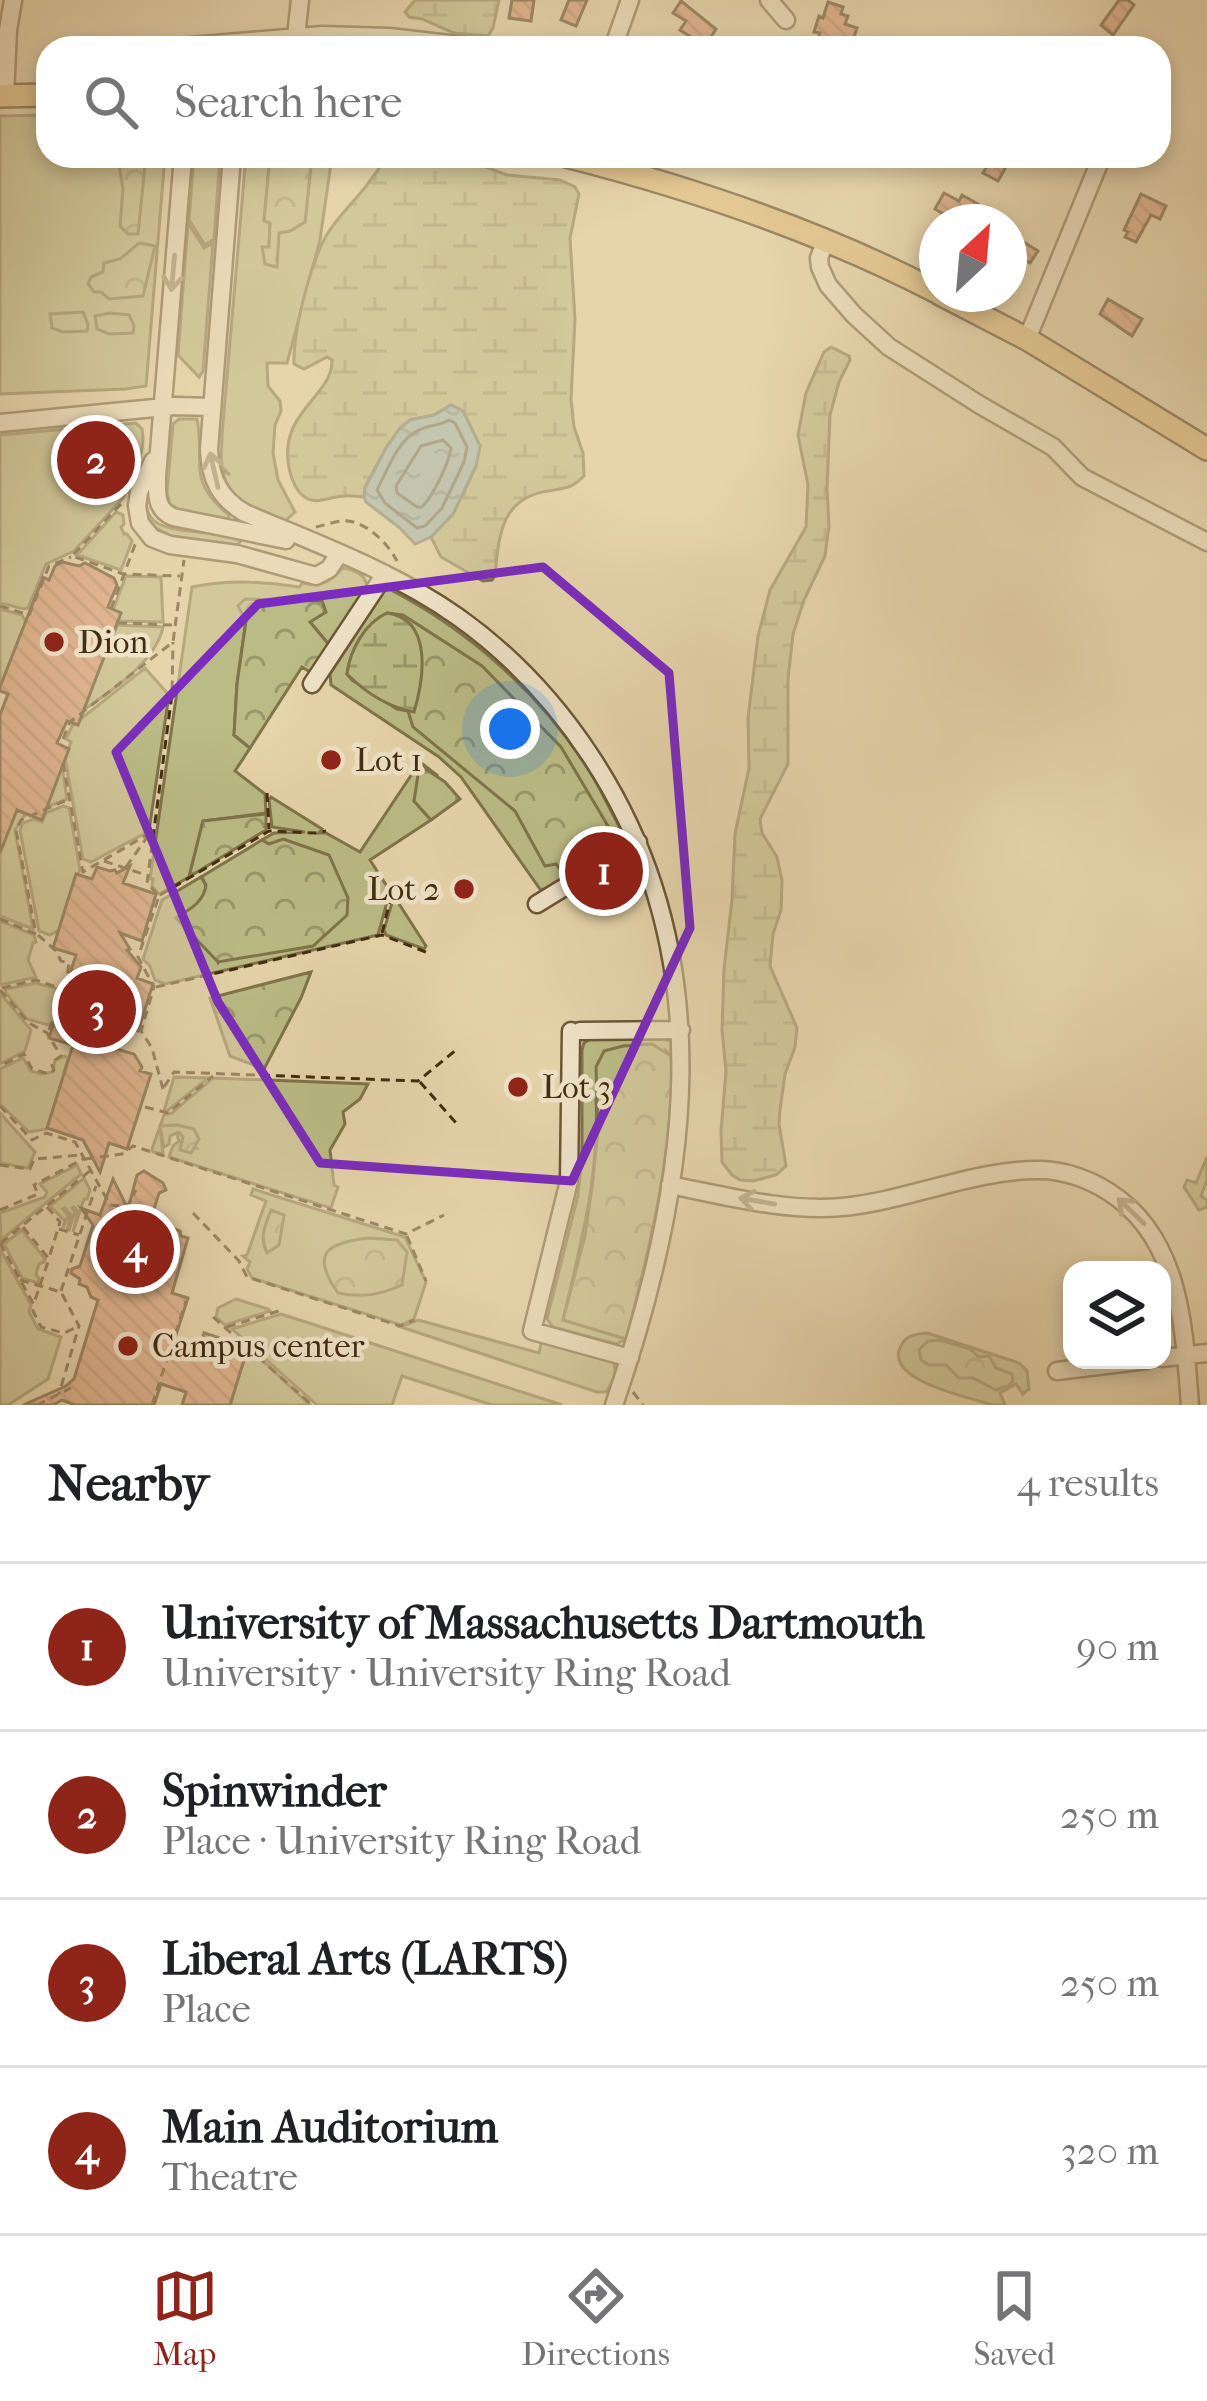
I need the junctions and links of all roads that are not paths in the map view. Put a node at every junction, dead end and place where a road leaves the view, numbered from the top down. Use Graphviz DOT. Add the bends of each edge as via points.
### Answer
graph roads {
  1 [pos="14,0"];
  2 [pos="300,0"];
  3 [pos="630,0"];
  4 [pos="769,0"];
  5 [pos="786,20"];
  6 [pos="296,36"];
  7 [pos="373,36"];
  8 [pos="617,36"];
  9 [pos="36,95"];
  10 [pos="2,96"];
  11 [pos="182,168"];
  12 [pos="231,168"];
  13 [pos="608,168"];
  14 [pos="1097,168"];
  15 [pos="825,242"];
  16 [pos="919,284"];
  17 [pos="975,312"];
  18 [pos="1027,339"];
  19 [pos="163,406"];
  20 [pos="212,406"];
  21 [pos="0,423"];
  22 [pos="160,440"];
  23 [pos="1207,449"];
  24 [pos="261,527"];
  25 [pos="1207,542"];
  26 [pos="339,554"];
  27 [pos="253,558"];
  28 [pos="392,578"];
  29 [pos="312,684"];
  30 [pos="638,842"];
  31 [pos="537,904"];
  32 [pos="681,1030"];
  33 [pos="670,1185"];
  34 [pos="1207,1353"];
  35 [pos="1186,1356"];
  36 [pos="1171,1357"];
  37 [pos="630,1358"];
  38 [pos="1073,1369"];
  39 [pos="1057,1371"];
  40 [pos="614,1405"];
  41 [pos="1190,1405"];
  1 -- 10 [label="street"];
  2 -- 6 [label="street"];
  3 -- 8 [label="street"];
  4 -- 5 [label="street"];
  6 -- 7 [label="street"];
  9 -- 10 [label="main road"];
  11 -- 19 [label="street, one-way"];
  12 -- 20 [label="street"];
  13 -- 15 [label="main road"];
  14 -- 18 [label="street"];
  15 -- 16 [label="main road"];
  15 -- 25 [label="street" via="819,258 829,285 889,346 1053,447 1082,477"];
  17 -- 18 [label="main road"];
  18 -- 23 [label="main road"];
  19 -- 20 [label="street"];
  19 -- 21 [label="street"];
  19 -- 22 [label="street"];
  24 -- 20 [label="street, one-way" via="213,480"];
  22 -- 24 [label="street" via="157,496 164,511"];
  22 -- 27 [label="street" via="137,499 147,533 170,545"];
  24 -- 26 [label="street"];
  24 -- 26 [label="street"];
  24 -- 27 [label="street"];
  26 -- 27 [label="street" via="316,576"];
  26 -- 28 [label="street"];
  28 -- 29 [label="street"];
  28 -- 30 [label="street" via="476,630 540,690 600,770"];
  30 -- 31 [label="street"];
  30 -- 32 [label="street" via="669,937"];
  32 -- 33 [label="street"];
  32 -- 37 [label="street" via="576,1031 569,1180 532,1331"];
  35 -- 33 [label="street, one-way" via="1173,1280 1150,1230 1118,1198 1069,1174 1020,1172 824,1208"];
  33 -- 37 [label="street"];
  34 -- 35 [label="street"];
  35 -- 36 [label="street"];
  35 -- 41 [label="street"];
  37 -- 40 [label="street"];
  38 -- 39 [label="street"];
}
